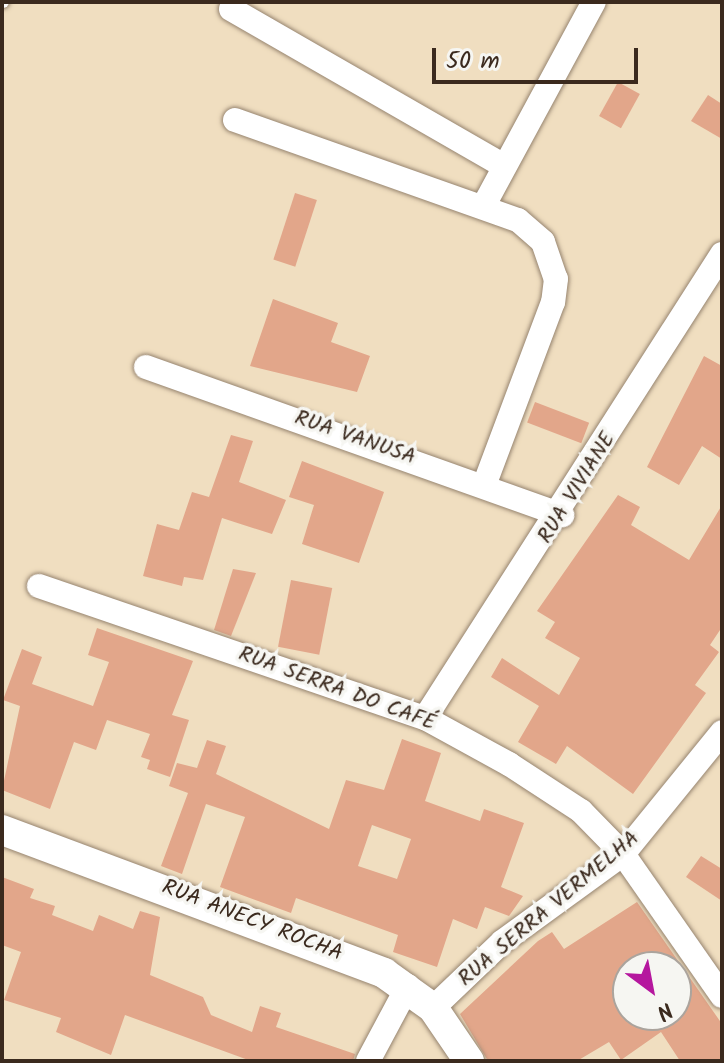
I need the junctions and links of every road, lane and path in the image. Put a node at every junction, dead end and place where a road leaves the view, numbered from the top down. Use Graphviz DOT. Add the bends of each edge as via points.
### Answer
graph roads {
  1 [pos="594,2"];
  2 [pos="231,9"];
  3 [pos="235,120"];
  4 [pos="502,165"];
  5 [pos="483,207"];
  6 [pos="722,254"];
  7 [pos="146,367"];
  8 [pos="485,483"];
  9 [pos="562,515"];
  10 [pos="39,586"];
  11 [pos="425,718"];
  12 [pos="722,732"];
  13 [pos="2,830"];
  14 [pos="623,854"];
  15 [pos="408,986"];
  16 [pos="722,996"];
  17 [pos="433,1008"];
  18 [pos="368,1061"];
  19 [pos="469,1061"];
  1 -- 4 [label="street"];
  2 -- 4 [label="street"];
  3 -- 5 [label="street"];
  4 -- 5 [label="street"];
  5 -- 8 [label="street" via="531,229 556,279"];
  6 -- 9 [label="street, RUA VIVIANE"];
  7 -- 8 [label="street, RUA VANUSA"];
  8 -- 9 [label="street, RUA VANUSA"];
  9 -- 11 [label="street, RUA VIVIANE"];
  10 -- 11 [label="street, RUA SERRA DO CAFÉ"];
  11 -- 14 [label="street, RUA SERRA DO CAFÉ" via="581,811"];
  12 -- 14 [label="street, RUA SERRA VERMELHA"];
  13 -- 15 [label="street, RUA ANECY ROCHA"];
  14 -- 16 [label="street, RUA SERRA DO CAFÉ"];
  14 -- 17 [label="street, RUA SERRA VERMELHA" via="502,942"];
  15 -- 17 [label="street, RUA ANECY ROCHA"];
  15 -- 18 [label="street"];
  17 -- 19 [label="street, RUA ANECY ROCHA"];
}
